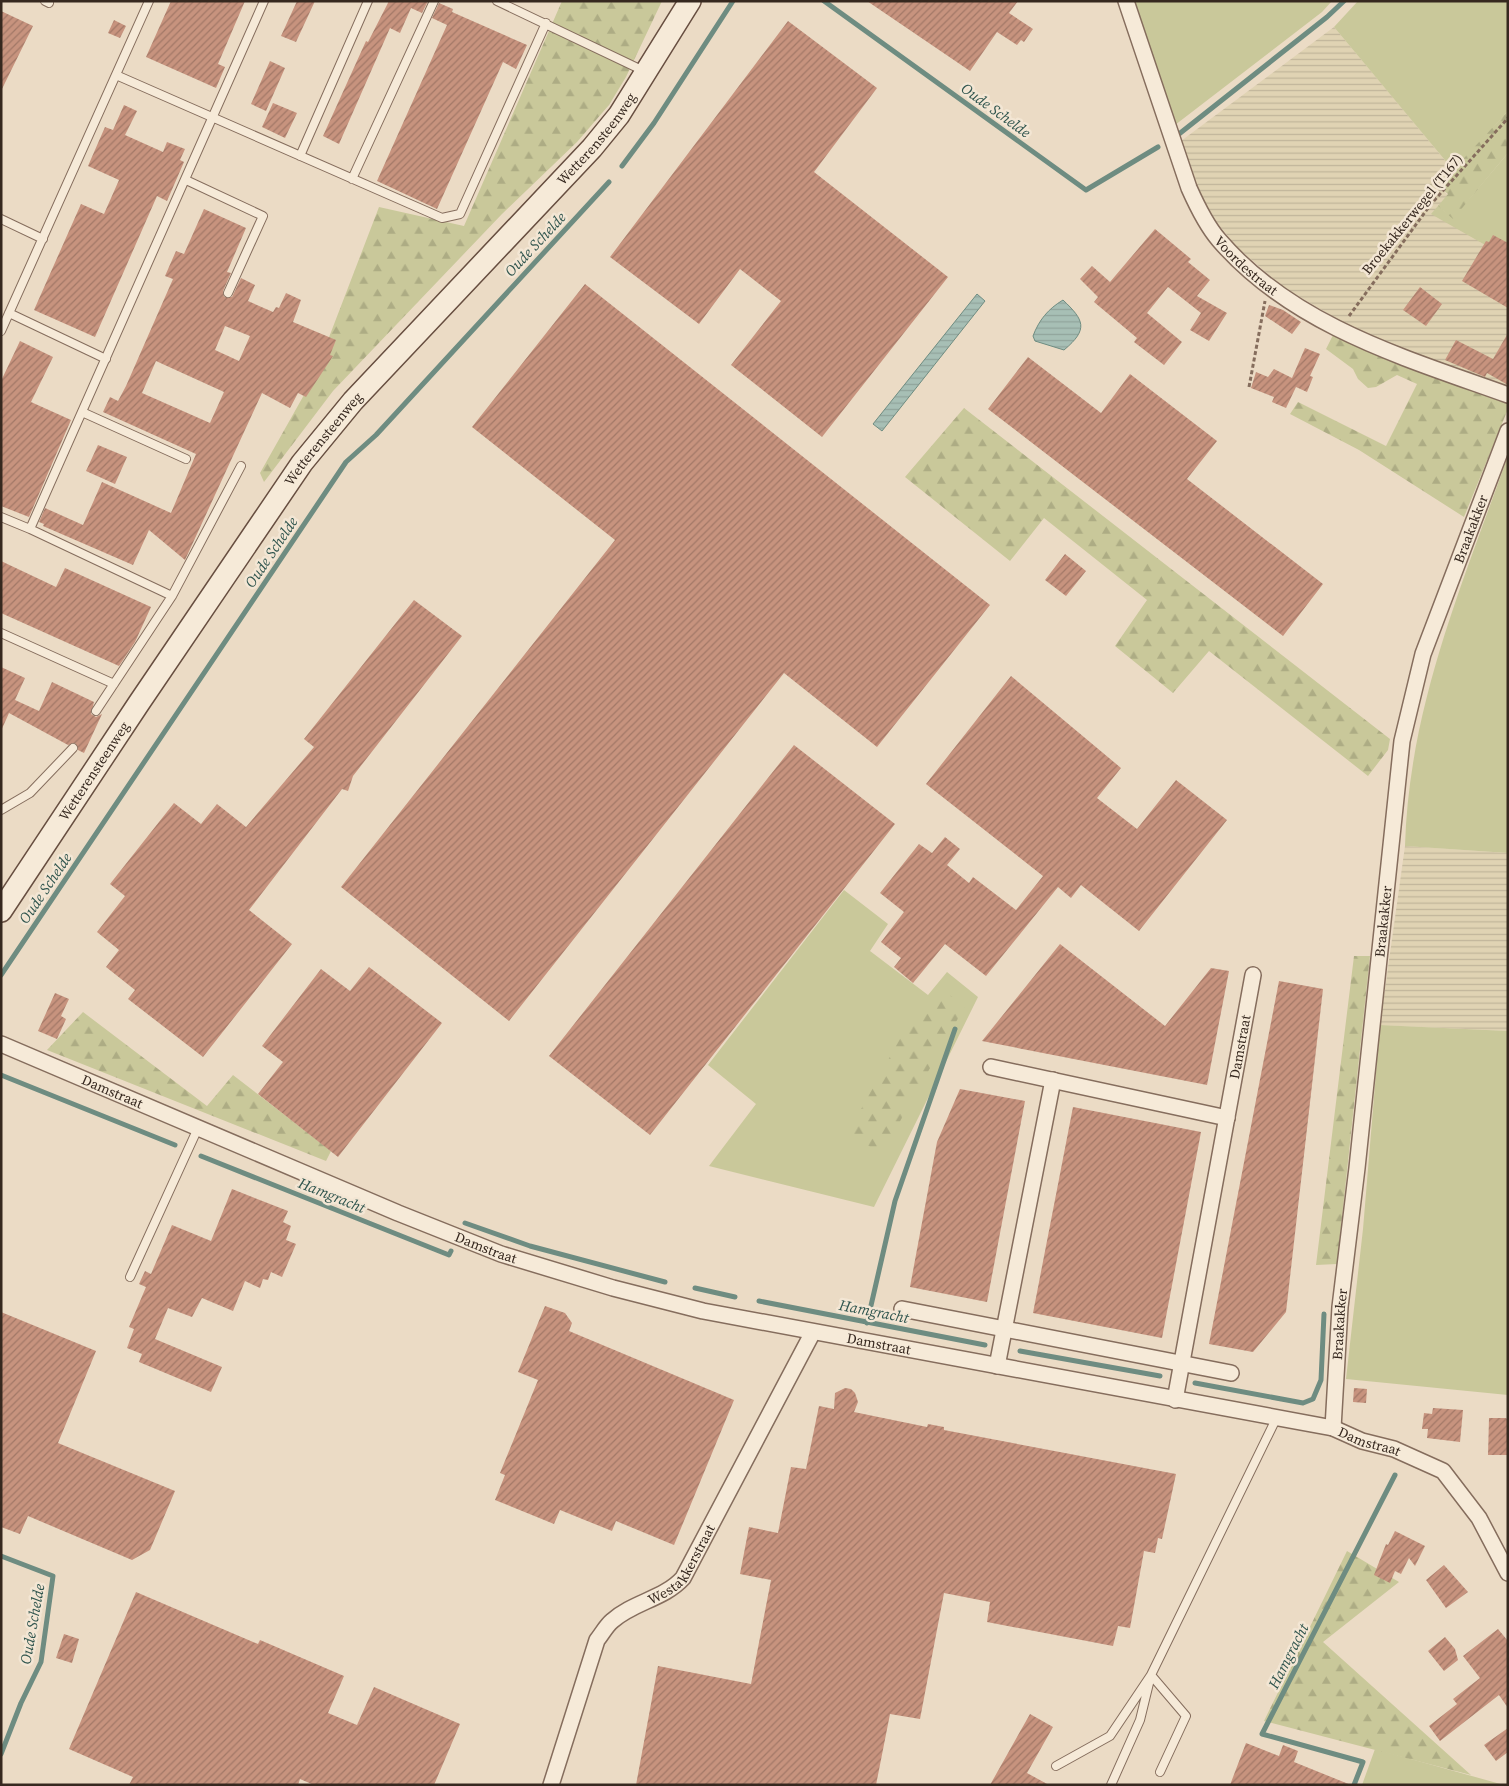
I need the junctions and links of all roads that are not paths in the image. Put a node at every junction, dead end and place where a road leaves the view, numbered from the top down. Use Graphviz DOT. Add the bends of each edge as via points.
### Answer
graph roads {
  1 [pos="149,1"];
  2 [pos="264,1"];
  3 [pos="368,1"];
  4 [pos="434,1"];
  5 [pos="497,1"];
  6 [pos="690,1"];
  7 [pos="1126,1"];
  8 [pos="546,23"];
  9 [pos="647,72"];
  10 [pos="116,75"];
  11 [pos="214,118"];
  12 [pos="300,156"];
  13 [pos="352,179"];
  14 [pos="186,180"];
  15 [pos="1,219"];
  16 [pos="43,239"];
  17 [pos="228,293"];
  18 [pos="9,314"];
  19 [pos="1,331"];
  20 [pos="106,359"];
  21 [pos="1508,396"];
  22 [pos="82,412"];
  23 [pos="1508,431"];
  24 [pos="186,459"];
  25 [pos="241,466"];
  26 [pos="1,517"];
  27 [pos="30,529"];
  28 [pos="172,596"];
  29 [pos="1,633"];
  30 [pos="114,684"];
  31 [pos="96,711"];
  32 [pos="73,748"];
  33 [pos="1,810"];
  34 [pos="1,911"];
  35 [pos="1253,975"];
  36 [pos="1,1044"];
  37 [pos="991,1066"];
  38 [pos="1053,1080"];
  39 [pos="1227,1118"];
  40 [pos="198,1128"];
  41 [pos="130,1276"];
  42 [pos="902,1309"];
  43 [pos="1004,1330"];
  44 [pos="813,1332"];
  45 [pos="1182,1363"];
  46 [pos="997,1366"];
  47 [pos="1232,1374"];
  48 [pos="1175,1400"];
  49 [pos="1276,1419"];
  50 [pos="1333,1428"];
  51 [pos="1508,1573"];
  52 [pos="1151,1675"];
  53 [pos="1056,1766"];
  54 [pos="1160,1772"];
  55 [pos="552,1785"];
  56 [pos="1110,1785"];
  1 -- 10 [label="lane"];
  2 -- 11 [label="lane"];
  3 -- 12 [label="lane"];
  4 -- 13 [label="lane"];
  5 -- 8 [label="lane"];
  6 -- 9 [label="street, Wetterensteenweg"];
  7 -- 21 [label="street, Voordestraat" via="1188,188 1219,240 1268,286 1299,308 1384,351"];
  8 -- 9 [label="lane"];
  8 -- 13 [label="lane" via="460,214 442,218"];
  9 -- 34 [label="street, Wetterensteenweg" via="619,115 592,148 353,401 302,462"];
  10 -- 11 [label="lane"];
  10 -- 16 [label="lane"];
  11 -- 12 [label="lane"];
  11 -- 14 [label="lane"];
  12 -- 13 [label="lane"];
  14 -- 17 [label="lane" via="263,216"];
  14 -- 20 [label="lane"];
  15 -- 16 [label="lane"];
  16 -- 18 [label="lane"];
  18 -- 19 [label="lane"];
  18 -- 20 [label="lane"];
  20 -- 22 [label="lane"];
  22 -- 24 [label="lane"];
  22 -- 27 [label="lane"];
  23 -- 50 [label="street, Braakakker" via="1423,654 1402,741 1340,1307"];
  25 -- 28 [label="lane"];
  26 -- 27 [label="lane"];
  27 -- 28 [label="lane"];
  28 -- 30 [label="lane"];
  29 -- 30 [label="lane"];
  30 -- 31 [label="lane"];
  32 -- 33 [label="lane" via="30,793"];
  35 -- 39 [label="street, Damstraat"];
  36 -- 40 [label="street, Damstraat"];
  37 -- 38 [label="street"];
  38 -- 39 [label="street"];
  38 -- 43 [label="street"];
  39 -- 45 [label="street, Damstraat"];
  40 -- 41 [label="lane"];
  40 -- 44 [label="street, Damstraat" via="398,1214 502,1254 694,1309"];
  42 -- 43 [label="street"];
  43 -- 45 [label="street"];
  43 -- 46 [label="street"];
  44 -- 46 [label="street, Damstraat"];
  44 -- 55 [label="street, Westakkerstraat" via="683,1578 673,1589 612,1621 597,1640"];
  45 -- 47 [label="street"];
  45 -- 48 [label="street, Damstraat"];
  46 -- 48 [label="street, Damstraat"];
  48 -- 49 [label="street, Damstraat"];
  49 -- 50 [label="street, Damstraat"];
  49 -- 52 [label="lane"];
  50 -- 51 [label="street, Damstraat" via="1362,1441 1394,1448 1443,1472 1479,1518"];
  52 -- 53 [label="lane" via="1110,1736"];
  52 -- 54 [label="lane" via="1186,1716"];
  52 -- 56 [label="lane" via="1140,1720"];
}
